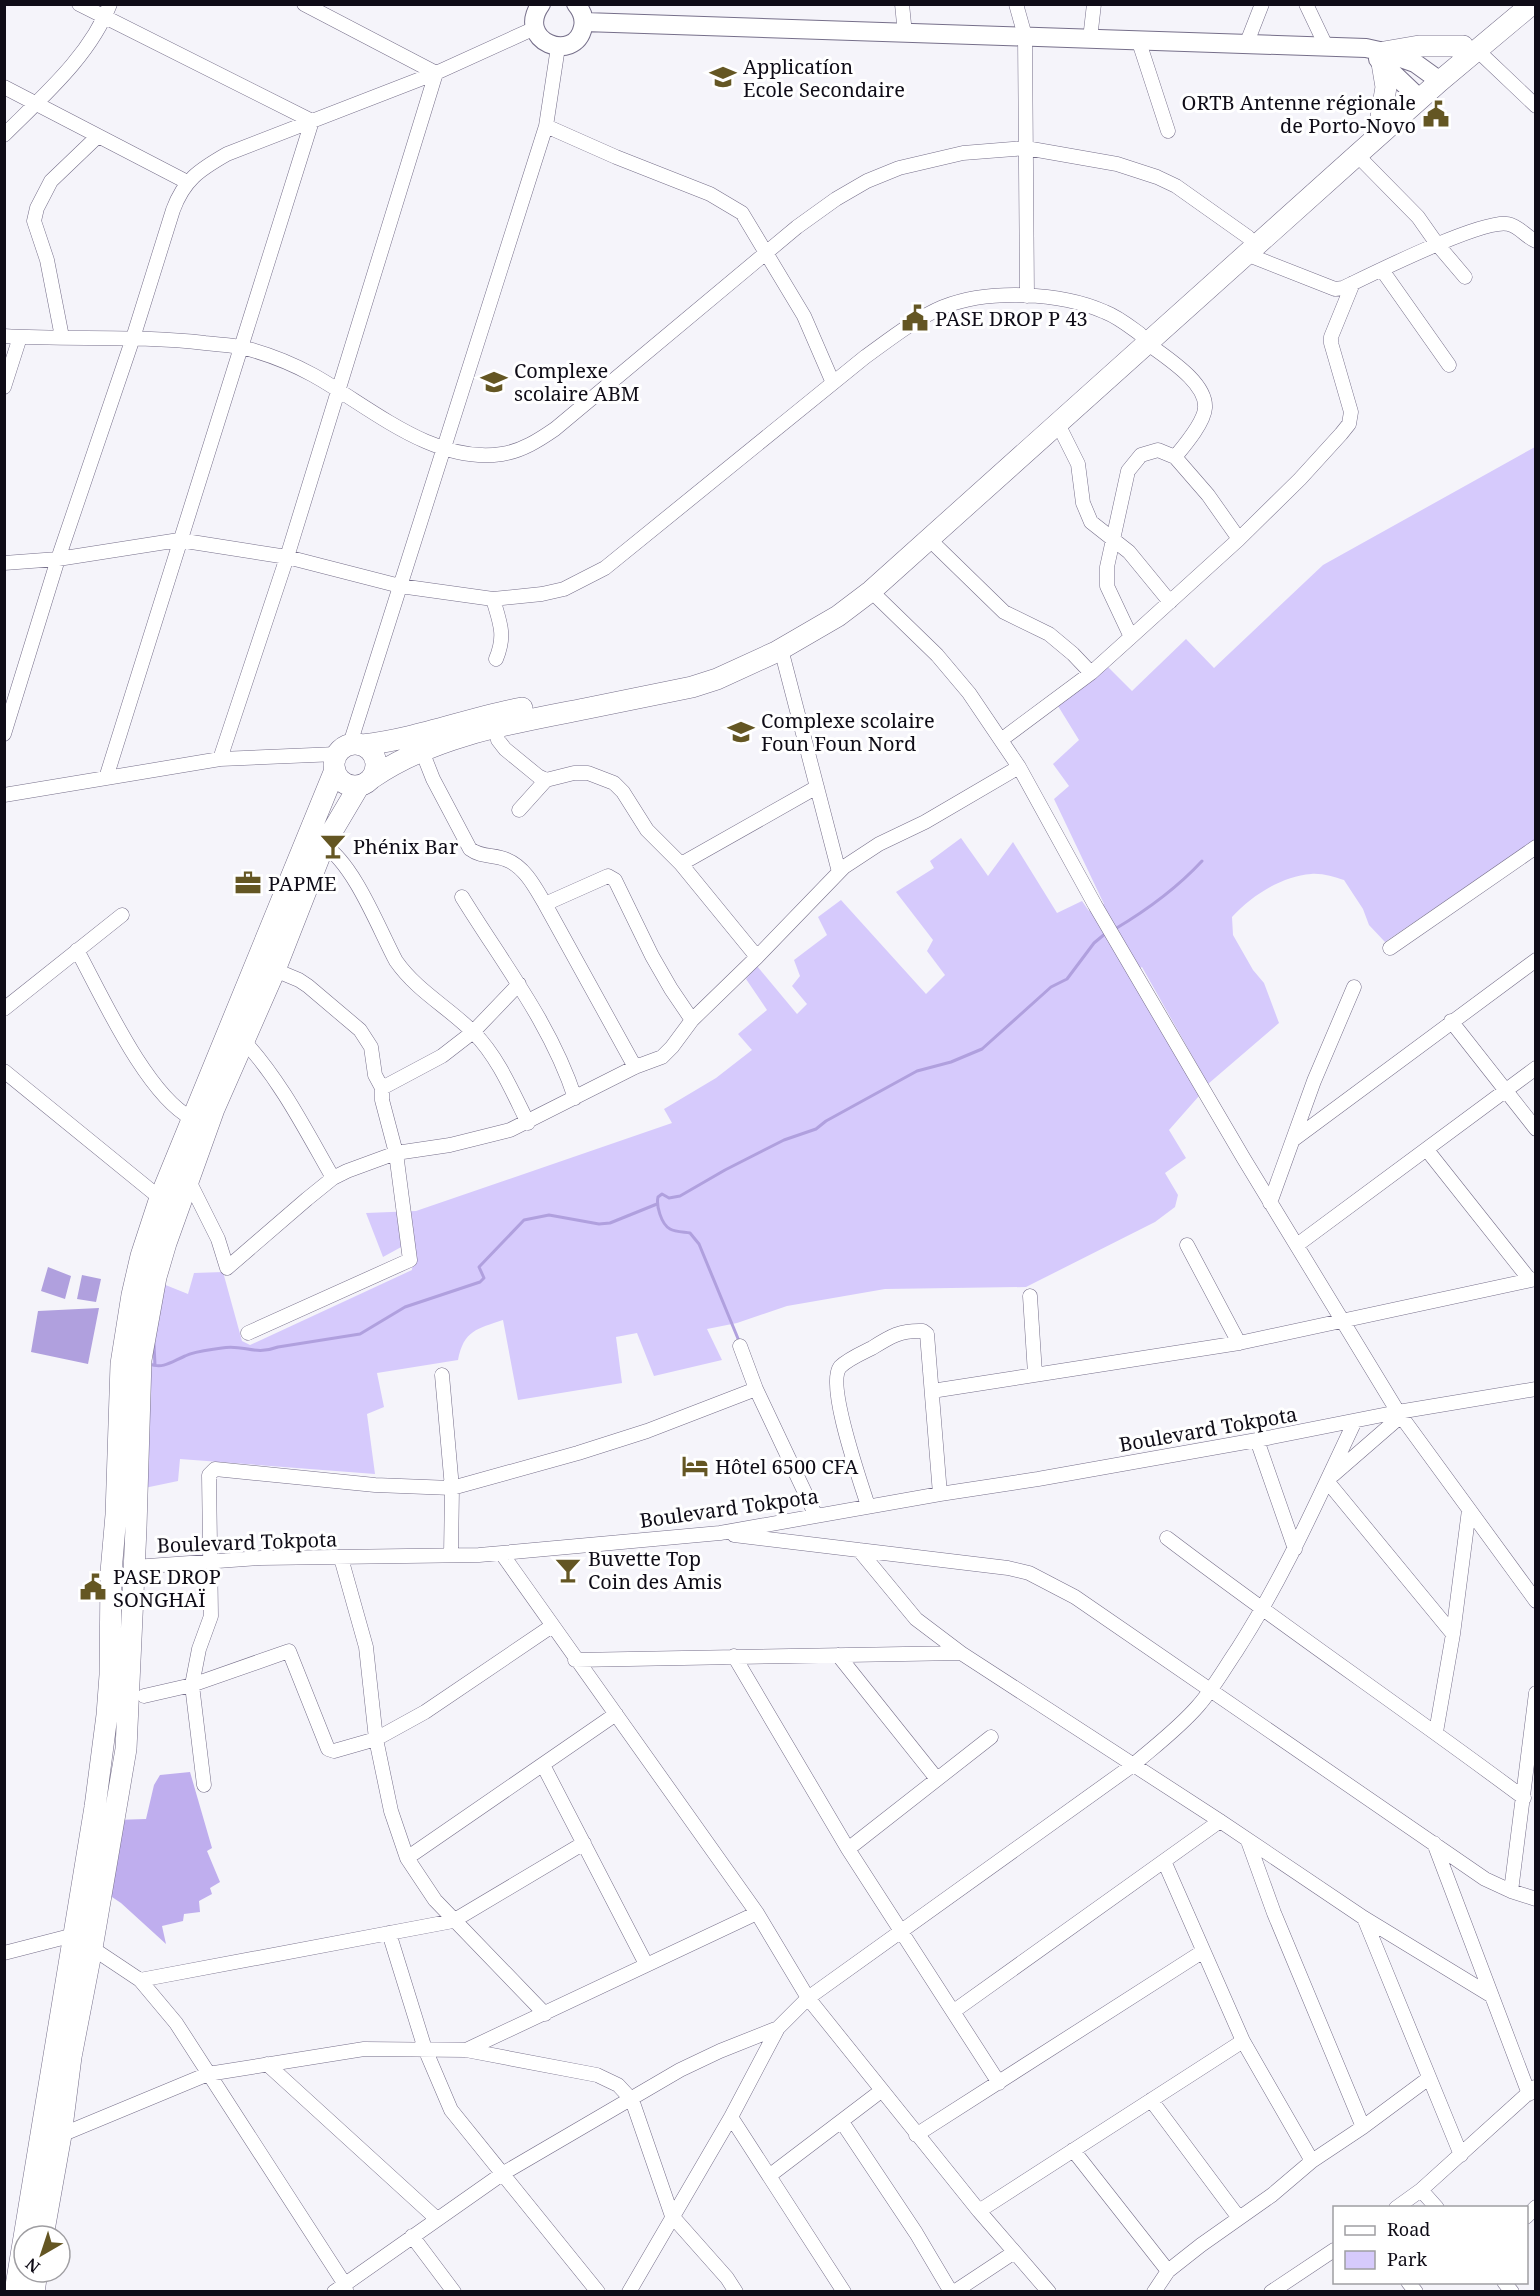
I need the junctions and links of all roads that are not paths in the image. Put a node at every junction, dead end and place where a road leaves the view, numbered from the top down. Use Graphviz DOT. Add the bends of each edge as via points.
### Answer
graph roads {
  1 [pos="79,4"];
  2 [pos="304,4"];
  3 [pos="541,4"];
  4 [pos="576,4"];
  5 [pos="902,4"];
  6 [pos="1016,4"];
  7 [pos="1095,4"];
  8 [pos="1262,4"];
  9 [pos="1306,4"];
  10 [pos="1514,4"];
  11 [pos="1532,4"];
  12 [pos="107,11"];
  13 [pos="584,22"];
  14 [pos="535,28"];
  15 [pos="904,34"];
  16 [pos="1025,36"];
  17 [pos="1090,39"];
  18 [pos="1139,42"];
  19 [pos="1245,45"];
  20 [pos="1326,46"];
  21 [pos="558,47"];
  22 [pos="1470,48"];
  23 [pos="1377,54"];
  24 [pos="436,73"];
  25 [pos="1434,77"];
  26 [pos="4,87"];
  27 [pos="1415,94"];
  28 [pos="1532,100"];
  29 [pos="36,103"];
  30 [pos="1381,117"];
  31 [pos="312,121"];
  32 [pos="546,126"];
  33 [pos="1168,131"];
  34 [pos="4,135"];
  35 [pos="98,136"];
  36 [pos="1026,148"];
  37 [pos="1357,154"];
  38 [pos="187,182"];
  39 [pos="1536,241"];
  40 [pos="1437,244"];
  41 [pos="1247,245"];
  42 [pos="767,254"];
  43 [pos="1382,270"];
  44 [pos="1465,277"];
  45 [pos="1353,284"];
  46 [pos="1329,288"];
  47 [pos="1028,296"];
  48 [pos="1341,317"];
  49 [pos="4,336"];
  50 [pos="20,337"];
  51 [pos="62,337"];
  52 [pos="133,338"];
  53 [pos="1144,338"];
  54 [pos="241,347"];
  55 [pos="1449,365"];
  56 [pos="833,383"];
  57 [pos="4,387"];
  58 [pos="339,390"];
  59 [pos="1058,424"];
  60 [pos="444,448"];
  61 [pos="1175,457"];
  62 [pos="1114,539"];
  63 [pos="1239,539"];
  64 [pos="179,540"];
  65 [pos="930,540"];
  66 [pos="287,557"];
  67 [pos="58,560"];
  68 [pos="4,563"];
  69 [pos="400,586"];
  70 [pos="871,591"];
  71 [pos="493,599"];
  72 [pos="1170,602"];
  73 [pos="1131,637"];
  74 [pos="781,649"];
  75 [pos="496,659"];
  76 [pos="1091,673"];
  77 [pos="496,728"];
  78 [pos="4,734"];
  79 [pos="1001,740"];
  80 [pos="422,750"];
  81 [pos="346,753"];
  82 [pos="220,759"];
  83 [pos="1019,767"];
  84 [pos="106,778"];
  85 [pos="546,780"];
  86 [pos="366,782"];
  87 [pos="817,787"];
  88 [pos="4,795"];
  89 [pos="519,810"];
  90 [pos="324,845"];
  91 [pos="1536,847"];
  92 [pos="681,864"];
  93 [pos="839,872"];
  94 [pos="462,897"];
  95 [pos="545,904"];
  96 [pos="122,915"];
  97 [pos="1390,948"];
  98 [pos="77,951"];
  99 [pos="757,957"];
  100 [pos="1536,960"];
  101 [pos="275,970"];
  102 [pos="519,984"];
  103 [pos="1354,987"];
  104 [pos="4,1008"];
  105 [pos="692,1020"];
  106 [pos="1451,1021"];
  107 [pos="473,1032"];
  108 [pos="244,1041"];
  109 [pos="634,1067"];
  110 [pos="1536,1068"];
  111 [pos="4,1071"];
  112 [pos="382,1088"];
  113 [pos="1505,1092"];
  114 [pos="575,1098"];
  115 [pos="191,1118"];
  116 [pos="528,1123"];
  117 [pos="1536,1129"];
  118 [pos="1293,1140"];
  119 [pos="1427,1150"];
  120 [pos="396,1153"];
  121 [pos="333,1178"];
  122 [pos="188,1179"];
  123 [pos="160,1198"];
  124 [pos="1270,1203"];
  125 [pos="1186,1245"];
  126 [pos="1297,1245"];
  127 [pos="1533,1280"];
  128 [pos="1030,1296"];
  129 [pos="1342,1322"];
  130 [pos="248,1333"];
  131 [pos="1239,1343"];
  132 [pos="740,1346"];
  133 [pos="1035,1374"];
  134 [pos="442,1375"];
  135 [pos="756,1389"];
  136 [pos="1536,1389"];
  137 [pos="932,1391"];
  138 [pos="1400,1414"];
  139 [pos="1355,1421"];
  140 [pos="1257,1440"];
  141 [pos="1327,1481"];
  142 [pos="452,1488"];
  143 [pos="940,1494"];
  144 [pos="868,1506"];
  145 [pos="1468,1510"];
  146 [pos="816,1516"];
  147 [pos="720,1533"];
  148 [pos="1167,1538"];
  149 [pos="1295,1549"];
  150 [pos="859,1550"];
  151 [pos="502,1554"];
  152 [pos="451,1555"];
  153 [pos="341,1558"];
  154 [pos="209,1560"];
  155 [pos="134,1567"];
  156 [pos="1536,1601"];
  157 [pos="1262,1610"];
  158 [pos="552,1626"];
  159 [pos="1453,1634"];
  160 [pos="961,1653"];
  161 [pos="837,1655"];
  162 [pos="734,1656"];
  163 [pos="575,1660"];
  164 [pos="192,1685"];
  165 [pos="1210,1690"];
  166 [pos="1536,1693"];
  167 [pos="144,1696"];
  168 [pos="616,1714"];
  169 [pos="1436,1732"];
  170 [pos="991,1737"];
  171 [pos="376,1740"];
  172 [pos="543,1765"];
  173 [pos="1133,1765"];
  174 [pos="937,1779"];
  175 [pos="204,1785"];
  176 [pos="1524,1798"];
  177 [pos="1220,1821"];
  178 [pos="1248,1841"];
  179 [pos="1434,1843"];
  180 [pos="584,1844"];
  181 [pos="848,1849"];
  182 [pos="407,1858"];
  183 [pos="1164,1861"];
  184 [pos="1511,1891"];
  185 [pos="1536,1899"];
  186 [pos="757,1913"];
  187 [pos="1364,1918"];
  188 [pos="453,1921"];
  189 [pos="899,1931"];
  190 [pos="389,1933"];
  191 [pos="74,1935"];
  192 [pos="92,1948"];
  193 [pos="1202,1952"];
  194 [pos="4,1953"];
  195 [pos="646,1964"];
  196 [pos="140,1980"];
  197 [pos="1492,1996"];
  198 [pos="808,1998"];
  199 [pos="954,2011"];
  200 [pos="545,2014"];
  201 [pos="778,2028"];
  202 [pos="1243,2041"];
  203 [pos="425,2049"];
  204 [pos="466,2050"];
  205 [pos="267,2064"];
  206 [pos="208,2074"];
  207 [pos="1429,2078"];
  208 [pos="999,2083"];
  209 [pos="1532,2090"];
  210 [pos="881,2091"];
  211 [pos="632,2100"];
  212 [pos="1151,2100"];
  213 [pos="731,2117"];
  214 [pos="842,2122"];
  215 [pos="1363,2127"];
  216 [pos="61,2135"];
  217 [pos="916,2135"];
  218 [pos="1073,2150"];
  219 [pos="1461,2156"];
  220 [pos="1312,2162"];
  221 [pos="502,2174"];
  222 [pos="769,2176"];
  223 [pos="1421,2190"];
  224 [pos="1399,2206"];
  225 [pos="1435,2206"];
  226 [pos="979,2211"];
  227 [pos="672,2216"];
  228 [pos="1239,2218"];
  229 [pos="437,2219"];
  230 [pos="28,2224"];
  231 [pos="45,2224"];
  232 [pos="412,2236"];
  233 [pos="1333,2251"];
  234 [pos="1013,2253"];
  235 [pos="1168,2271"];
  236 [pos="341,2289"];
  237 [pos="454,2292"];
  238 [pos="598,2292"];
  239 [pos="629,2292"];
  240 [pos="736,2292"];
  241 [pos="844,2292"];
  242 [pos="953,2292"];
  243 [pos="1049,2292"];
  244 [pos="1154,2292"];
  245 [pos="1271,2292"];
  1 -- 12 [label="street"];
  2 -- 24 [label="street"];
  3 -- 14 [label="main road"];
  4 -- 13 [label="main road"];
  5 -- 15 [label="street"];
  6 -- 16 [label="street"];
  7 -- 17 [label="street"];
  8 -- 19 [label="street"];
  9 -- 20 [label="street"];
  10 -- 22 [label="highway"];
  11 -- 22 [label="highway"];
  12 -- 29 [label="street" via="76,60"];
  12 -- 31 [label="street"];
  13 -- 15 [label="main road"];
  13 -- 21 [label="main road" via="579,37"];
  14 -- 21 [label="main road" via="541,39"];
  14 -- 24 [label="street"];
  15 -- 16 [label="main road"];
  16 -- 17 [label="main road"];
  16 -- 36 [label="street"];
  17 -- 18 [label="main road"];
  18 -- 19 [label="main road"];
  18 -- 33 [label="street"];
  19 -- 20 [label="main road"];
  20 -- 23 [label="main road"];
  21 -- 32 [label="street"];
  22 -- 23 [label="highway" via="1419,46"];
  22 -- 25 [label="highway"];
  22 -- 28 [label="street"];
  23 -- 25 [label="main road" via="1414,63"];
  23 -- 27 [label="main road"];
  23 -- 30 [label="highway" via="1386,87"];
  24 -- 31 [label="street"];
  24 -- 58 [label="street"];
  25 -- 27 [label="highway"];
  26 -- 29 [label="street"];
  27 -- 30 [label="highway"];
  27 -- 37 [label="highway"];
  29 -- 34 [label="street"];
  29 -- 35 [label="street"];
  30 -- 41 [label="highway"];
  31 -- 38 [label="street" via="227,154"];
  31 -- 54 [label="street"];
  32 -- 42 [label="street" via="729,203 742,213"];
  32 -- 60 [label="street"];
  35 -- 38 [label="street"];
  35 -- 51 [label="street" via="51,181 36,208 34,221 47,260"];
  36 -- 41 [label="street" via="1118,165 1157,177 1176,186"];
  36 -- 42 [label="street" via="963,153 898,168 836,199"];
  36 -- 47 [label="street"];
  37 -- 40 [label="street" via="1418,217"];
  37 -- 41 [label="highway"];
  38 -- 52 [label="street" via="172,210"];
  39 -- 40 [label="street" via="1503,223"];
  40 -- 43 [label="street"];
  40 -- 44 [label="street"];
  41 -- 46 [label="street" via="1261,258"];
  41 -- 53 [label="highway"];
  42 -- 56 [label="street" via="804,316"];
  42 -- 60 [label="street" via="539,440 494,455"];
  43 -- 45 [label="street"];
  43 -- 55 [label="street"];
  45 -- 46 [label="street"];
  45 -- 48 [label="street"];
  46 -- 48 [label="street"];
  47 -- 53 [label="street" via="1054,297 1106,312"];
  47 -- 56 [label="street" via="990,297 942,308 905,328"];
  48 -- 63 [label="street" via="1331,343 1351,412 1349,424"];
  49 -- 50 [label="street"];
  50 -- 51 [label="street"];
  50 -- 57 [label="street"];
  51 -- 52 [label="street"];
  52 -- 54 [label="street"];
  52 -- 67 [label="street"];
  53 -- 59 [label="highway"];
  53 -- 61 [label="street" via="1186,374 1203,398 1201,420"];
  53 -- 81 [label="highway" via="863,581 833,605 771,642 705,670 668,680 491,714"];
  54 -- 58 [label="street" via="280,360"];
  54 -- 64 [label="street"];
  56 -- 71 [label="street" via="604,568 564,589"];
  58 -- 60 [label="street" via="416,438"];
  58 -- 66 [label="street"];
  59 -- 62 [label="street" via="1078,464 1083,503 1091,522"];
  59 -- 65 [label="highway"];
  60 -- 69 [label="street"];
  61 -- 62 [label="street" via="1149,451 1133,464 1128,471"];
  61 -- 63 [label="street"];
  62 -- 72 [label="street" via="1143,566"];
  62 -- 73 [label="street" via="1107,586"];
  63 -- 72 [label="street"];
  64 -- 66 [label="street"];
  64 -- 67 [label="street"];
  64 -- 84 [label="street"];
  65 -- 70 [label="highway"];
  65 -- 76 [label="street" via="1004,612 1049,634"];
  66 -- 69 [label="street"];
  66 -- 82 [label="street"];
  67 -- 68 [label="street"];
  67 -- 78 [label="street"];
  69 -- 71 [label="street"];
  69 -- 81 [label="street"];
  70 -- 74 [label="highway" via="838,616"];
  70 -- 79 [label="street" via="937,655"];
  71 -- 75 [label="street" via="502,631"];
  72 -- 73 [label="street"];
  73 -- 76 [label="street"];
  74 -- 77 [label="highway" via="692,687"];
  74 -- 87 [label="street"];
  76 -- 79 [label="street"];
  77 -- 80 [label="highway"];
  77 -- 85 [label="street" via="505,749"];
  79 -- 83 [label="street"];
  80 -- 86 [label="highway" via="396,761"];
  80 -- 95 [label="street" via="470,849 477,854 507,859 520,868"];
  81 -- 82 [label="street"];
  81 -- 86 [label="highway" via="337,776 347,784"];
  81 -- 86 [label="highway" via="368,748 376,759 377,766"];
  81 -- 115 [label="highway"];
  82 -- 84 [label="street"];
  83 -- 93 [label="street" via="879,844"];
  83 -- 124 [label="street"];
  84 -- 88 [label="street"];
  85 -- 89 [label="street"];
  85 -- 92 [label="street" via="588,773 614,783 647,830"];
  86 -- 90 [label="highway"];
  87 -- 92 [label="street"];
  87 -- 93 [label="street"];
  90 -- 101 [label="highway"];
  90 -- 107 [label="street" via="349,871 405,974"];
  91 -- 97 [label="street"];
  92 -- 99 [label="street"];
  93 -- 99 [label="street"];
  94 -- 102 [label="street"];
  95 -- 105 [label="street" via="608,876 615,880 652,956"];
  95 -- 109 [label="street"];
  96 -- 98 [label="street"];
  98 -- 104 [label="street"];
  98 -- 115 [label="street" via="139,1063 167,1099"];
  99 -- 105 [label="street"];
  100 -- 106 [label="street"];
  101 -- 108 [label="highway"];
  101 -- 112 [label="street" via="308,986 360,1030 371,1047 375,1075"];
  102 -- 107 [label="street"];
  102 -- 114 [label="street" via="560,1059"];
  103 -- 118 [label="street"];
  105 -- 109 [label="street" via="662,1056"];
  106 -- 113 [label="street"];
  106 -- 118 [label="street"];
  107 -- 112 [label="street" via="428,1065"];
  107 -- 116 [label="street" via="508,1083"];
  108 -- 121 [label="street" via="291,1103"];
  108 -- 122 [label="highway"];
  109 -- 114 [label="street"];
  110 -- 113 [label="street"];
  111 -- 123 [label="street"];
  112 -- 120 [label="street"];
  113 -- 117 [label="street"];
  113 -- 119 [label="street"];
  114 -- 116 [label="street"];
  115 -- 123 [label="highway"];
  116 -- 120 [label="street" via="480,1138"];
  118 -- 124 [label="street"];
  119 -- 126 [label="street"];
  119 -- 127 [label="street"];
  120 -- 121 [label="street"];
  120 -- 130 [label="street" via="410,1260"];
  121 -- 122 [label="street" via="227,1268 218,1239"];
  122 -- 155 [label="highway" via="156,1277 141,1360"];
  123 -- 191 [label="highway" via="141,1256 121,1364 109,1685 95,1807"];
  124 -- 126 [label="street"];
  125 -- 131 [label="street"];
  126 -- 129 [label="street"];
  127 -- 129 [label="street"];
  128 -- 133 [label="street"];
  129 -- 131 [label="street"];
  129 -- 138 [label="street"];
  131 -- 133 [label="street"];
  132 -- 135 [label="street"];
  133 -- 137 [label="street"];
  134 -- 142 [label="street"];
  135 -- 142 [label="street" via="647,1431"];
  135 -- 146 [label="street"];
  136 -- 138 [label="street, Boulevard Tokpota"];
  137 -- 143 [label="street"];
  137 -- 144 [label="street" via="927,1334 923,1331 906,1330 892,1336 839,1368 836,1379 842,1424"];
  138 -- 139 [label="street, Boulevard Tokpota"];
  138 -- 141 [label="street"];
  138 -- 145 [label="street"];
  139 -- 140 [label="street, Boulevard Tokpota"];
  139 -- 141 [label="street"];
  140 -- 143 [label="street, Boulevard Tokpota"];
  140 -- 149 [label="street"];
  141 -- 149 [label="street"];
  141 -- 159 [label="street"];
  142 -- 152 [label="street"];
  142 -- 154 [label="street" via="375,1485 215,1469 209,1475"];
  143 -- 144 [label="street, Boulevard Tokpota"];
  144 -- 146 [label="street, Boulevard Tokpota"];
  145 -- 156 [label="street"];
  145 -- 159 [label="street"];
  146 -- 147 [label="street, Boulevard Tokpota"];
  147 -- 150 [label="street"];
  147 -- 151 [label="street, Boulevard Tokpota"];
  148 -- 157 [label="street"];
  149 -- 157 [label="street"];
  150 -- 160 [label="street" via="916,1618"];
  150 -- 165 [label="street" via="952,1560 1029,1574 1075,1597"];
  151 -- 152 [label="street, Boulevard Tokpota"];
  151 -- 158 [label="street"];
  152 -- 153 [label="street, Boulevard Tokpota"];
  153 -- 154 [label="street, Boulevard Tokpota"];
  153 -- 171 [label="street" via="366,1647"];
  154 -- 155 [label="street, Boulevard Tokpota"];
  154 -- 164 [label="street" via="211,1616"];
  155 -- 192 [label="highway" via="126,1749"];
  157 -- 165 [label="street"];
  157 -- 169 [label="street"];
  158 -- 163 [label="street"];
  158 -- 171 [label="street" via="425,1712"];
  159 -- 169 [label="street"];
  160 -- 161 [label="street"];
  160 -- 173 [label="street"];
  161 -- 162 [label="street"];
  161 -- 174 [label="street"];
  162 -- 163 [label="street"];
  162 -- 181 [label="street"];
  163 -- 168 [label="street"];
  164 -- 167 [label="street"];
  164 -- 171 [label="street" via="289,1651 328,1749 334,1751"];
  164 -- 175 [label="street"];
  165 -- 173 [label="street" via="1173,1731"];
  165 -- 179 [label="street"];
  166 -- 176 [label="street"];
  168 -- 172 [label="street"];
  168 -- 186 [label="street"];
  169 -- 176 [label="street"];
  170 -- 174 [label="street"];
  171 -- 182 [label="street" via="391,1811"];
  172 -- 180 [label="street"];
  172 -- 182 [label="street"];
  173 -- 177 [label="street"];
  173 -- 189 [label="street"];
  174 -- 181 [label="street"];
  176 -- 184 [label="street"];
  177 -- 178 [label="street"];
  177 -- 183 [label="street"];
  178 -- 187 [label="street"];
  178 -- 215 [label="street"];
  179 -- 184 [label="street" via="1485,1879"];
  179 -- 197 [label="street"];
  180 -- 188 [label="street"];
  180 -- 195 [label="street"];
  181 -- 189 [label="street"];
  182 -- 188 [label="street"];
  183 -- 193 [label="street"];
  183 -- 199 [label="street"];
  184 -- 185 [label="street"];
  186 -- 195 [label="street"];
  186 -- 198 [label="street"];
  187 -- 197 [label="street"];
  187 -- 207 [label="street"];
  188 -- 190 [label="street"];
  188 -- 200 [label="street"];
  189 -- 198 [label="street"];
  189 -- 199 [label="street"];
  190 -- 196 [label="street"];
  190 -- 203 [label="street"];
  191 -- 194 [label="street"];
  191 -- 230 [label="highway"];
  192 -- 196 [label="street"];
  192 -- 216 [label="highway" via="71,2056"];
  193 -- 202 [label="street"];
  193 -- 208 [label="street"];
  195 -- 200 [label="street"];
  196 -- 206 [label="street" via="176,2023"];
  197 -- 209 [label="street"];
  198 -- 201 [label="street"];
  198 -- 210 [label="street"];
  199 -- 208 [label="street"];
  200 -- 204 [label="street"];
  201 -- 211 [label="street" via="680,2070"];
  201 -- 213 [label="street"];
  202 -- 212 [label="street"];
  202 -- 220 [label="street"];
  203 -- 204 [label="street"];
  203 -- 205 [label="street" via="364,2049"];
  203 -- 221 [label="street" via="451,2110"];
  204 -- 211 [label="street" via="597,2075 618,2085"];
  205 -- 206 [label="street"];
  205 -- 229 [label="street"];
  206 -- 216 [label="street"];
  206 -- 236 [label="street"];
  207 -- 215 [label="street"];
  207 -- 219 [label="street"];
  208 -- 217 [label="street"];
  209 -- 219 [label="street"];
  210 -- 214 [label="street"];
  210 -- 217 [label="street"];
  211 -- 221 [label="street"];
  211 -- 227 [label="street"];
  212 -- 218 [label="street"];
  212 -- 228 [label="street"];
  213 -- 222 [label="street"];
  213 -- 227 [label="street"];
  214 -- 222 [label="street"];
  214 -- 242 [label="street"];
  215 -- 220 [label="street"];
  216 -- 231 [label="highway"];
  217 -- 226 [label="street"];
  218 -- 226 [label="street"];
  218 -- 235 [label="street"];
  219 -- 223 [label="street"];
  220 -- 228 [label="street"];
  221 -- 229 [label="street"];
  221 -- 238 [label="street"];
  222 -- 241 [label="street"];
  223 -- 224 [label="street"];
  223 -- 225 [label="street"];
  226 -- 234 [label="street"];
  227 -- 239 [label="street"];
  227 -- 240 [label="street"];
  228 -- 235 [label="street"];
  229 -- 232 [label="street"];
  232 -- 236 [label="street"];
  232 -- 237 [label="street"];
  233 -- 245 [label="street"];
  234 -- 242 [label="street"];
  234 -- 243 [label="street"];
  235 -- 244 [label="street"];
}
